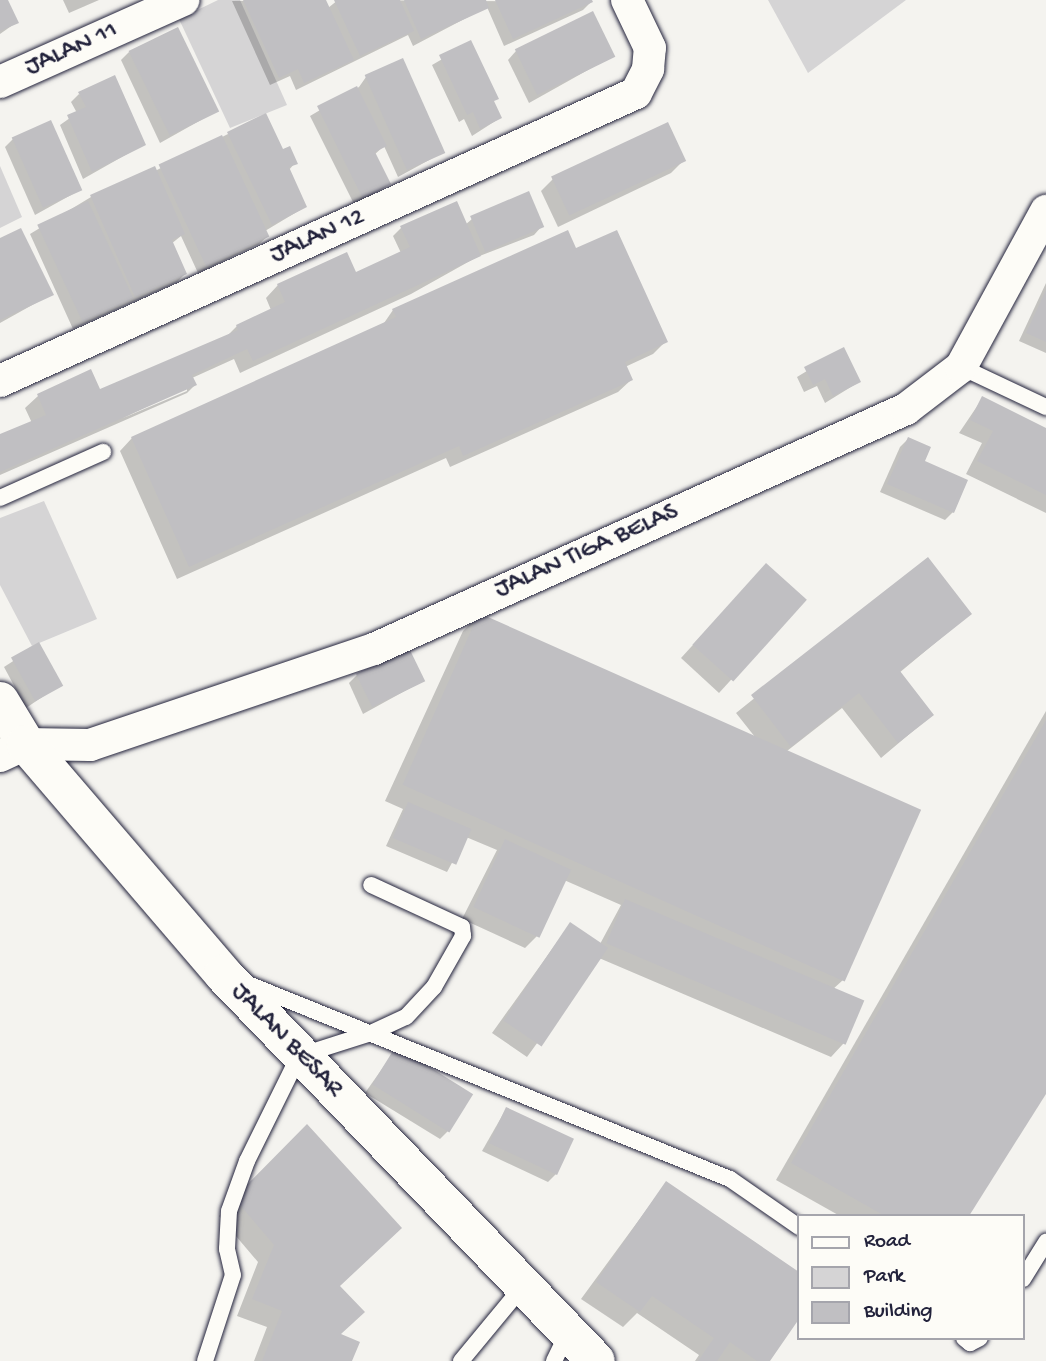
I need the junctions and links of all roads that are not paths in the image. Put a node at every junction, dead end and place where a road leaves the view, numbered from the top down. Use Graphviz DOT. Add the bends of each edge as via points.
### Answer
graph roads {
  1 [pos="183,0"];
  2 [pos="627,0"];
  3 [pos="0,82"];
  4 [pos="1046,211"];
  5 [pos="961,367"];
  6 [pos="0,381"];
  7 [pos="1046,407"];
  8 [pos="103,452"];
  9 [pos="0,498"];
  10 [pos="0,701"];
  11 [pos="13,750"];
  12 [pos="371,885"];
  13 [pos="223,974"];
  14 [pos="371,1033"];
  15 [pos="299,1056"];
  16 [pos="797,1226"];
  17 [pos="1046,1242"];
  18 [pos="1025,1276"];
  19 [pos="523,1286"];
  20 [pos="561,1346"];
  21 [pos="205,1361"];
  22 [pos="461,1361"];
  23 [pos="596,1361"];
  1 -- 3 [label="street, JALAN 11"];
  2 -- 6 [label="street, JALAN 12" via="650,48 648,69 636,93"];
  4 -- 5 [label="street, JALAN TIGA BELAS"];
  5 -- 7 [label="lane"];
  5 -- 11 [label="street, JALAN TIGA BELAS" via="906,409 374,649 90,745"];
  8 -- 9 [label="lane"];
  10 -- 11 [label="main road, JALAN BESAR"];
  11 -- 13 [label="main road, JALAN BESAR"];
  12 -- 14 [label="lane" via="462,927 463,936 433,987 406,1017"];
  13 -- 14 [label="lane"];
  13 -- 15 [label="main road, JALAN BESAR"];
  14 -- 15 [label="lane"];
  14 -- 16 [label="lane" via="730,1179"];
  15 -- 19 [label="main road, JALAN BESAR"];
  15 -- 21 [label="lane" via="247,1161 229,1211 227,1249 233,1275"];
  17 -- 18 [label="lane"];
  19 -- 20 [label="main road, JALAN BESAR"];
  19 -- 22 [label="lane"];
  20 -- 23 [label="main road, JALAN BESAR"];
}
